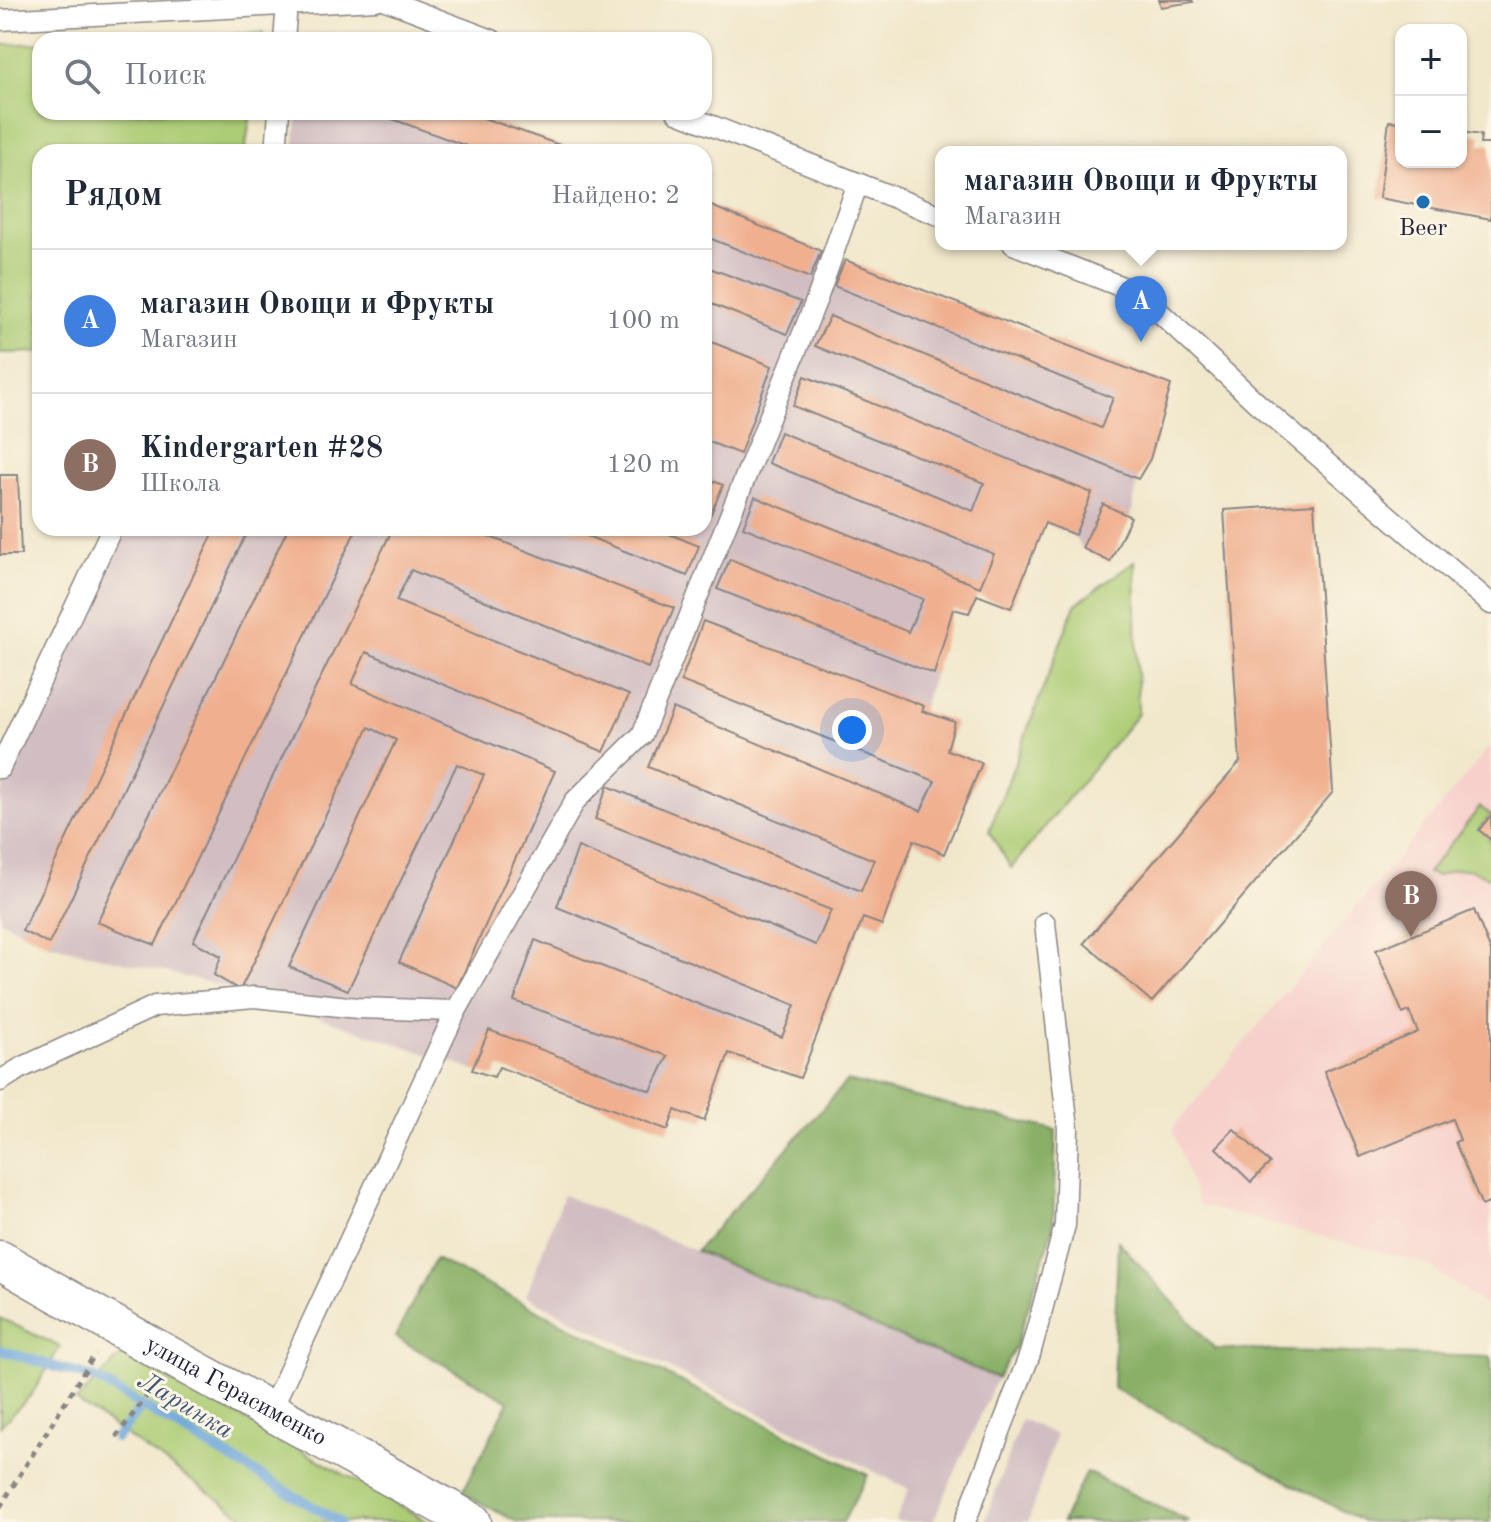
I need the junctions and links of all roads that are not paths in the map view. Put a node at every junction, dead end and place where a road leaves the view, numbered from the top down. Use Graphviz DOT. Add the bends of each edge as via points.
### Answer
graph roads {
  1 [pos="376,0"];
  2 [pos="386,0"];
  3 [pos="287,5"];
  4 [pos="0,20"];
  5 [pos="285,32"];
  6 [pos="471,32"];
  7 [pos="278,120"];
  8 [pos="697,120"];
  9 [pos="277,144"];
  10 [pos="858,183"];
  11 [pos="935,214"];
  12 [pos="1028,250"];
  13 [pos="108,536"];
  14 [pos="1491,604"];
  15 [pos="0,768"];
  16 [pos="1045,923"];
  17 [pos="456,1011"];
  18 [pos="0,1081"];
  19 [pos="0,1260"];
  20 [pos="271,1410"];
  21 [pos="472,1522"];
  22 [pos="965,1522"];
  1 -- 3 [label="lane"];
  2 -- 6 [label="lane"];
  3 -- 4 [label="lane"];
  3 -- 5 [label="lane"];
  7 -- 9 [label="lane"];
  8 -- 10 [label="lane"];
  10 -- 11 [label="lane"];
  10 -- 17 [label="lane" via="642,735 575,801"];
  12 -- 14 [label="lane" via="1140,294 1258,404"];
  13 -- 15 [label="lane"];
  16 -- 22 [label="lane" via="1068,1129 1065,1225 1030,1354"];
  17 -- 18 [label="lane" via="254,997 155,1006"];
  17 -- 20 [label="lane"];
  19 -- 20 [label="street, улица Герасименко"];
  20 -- 21 [label="street, улица Герасименко"];
}
